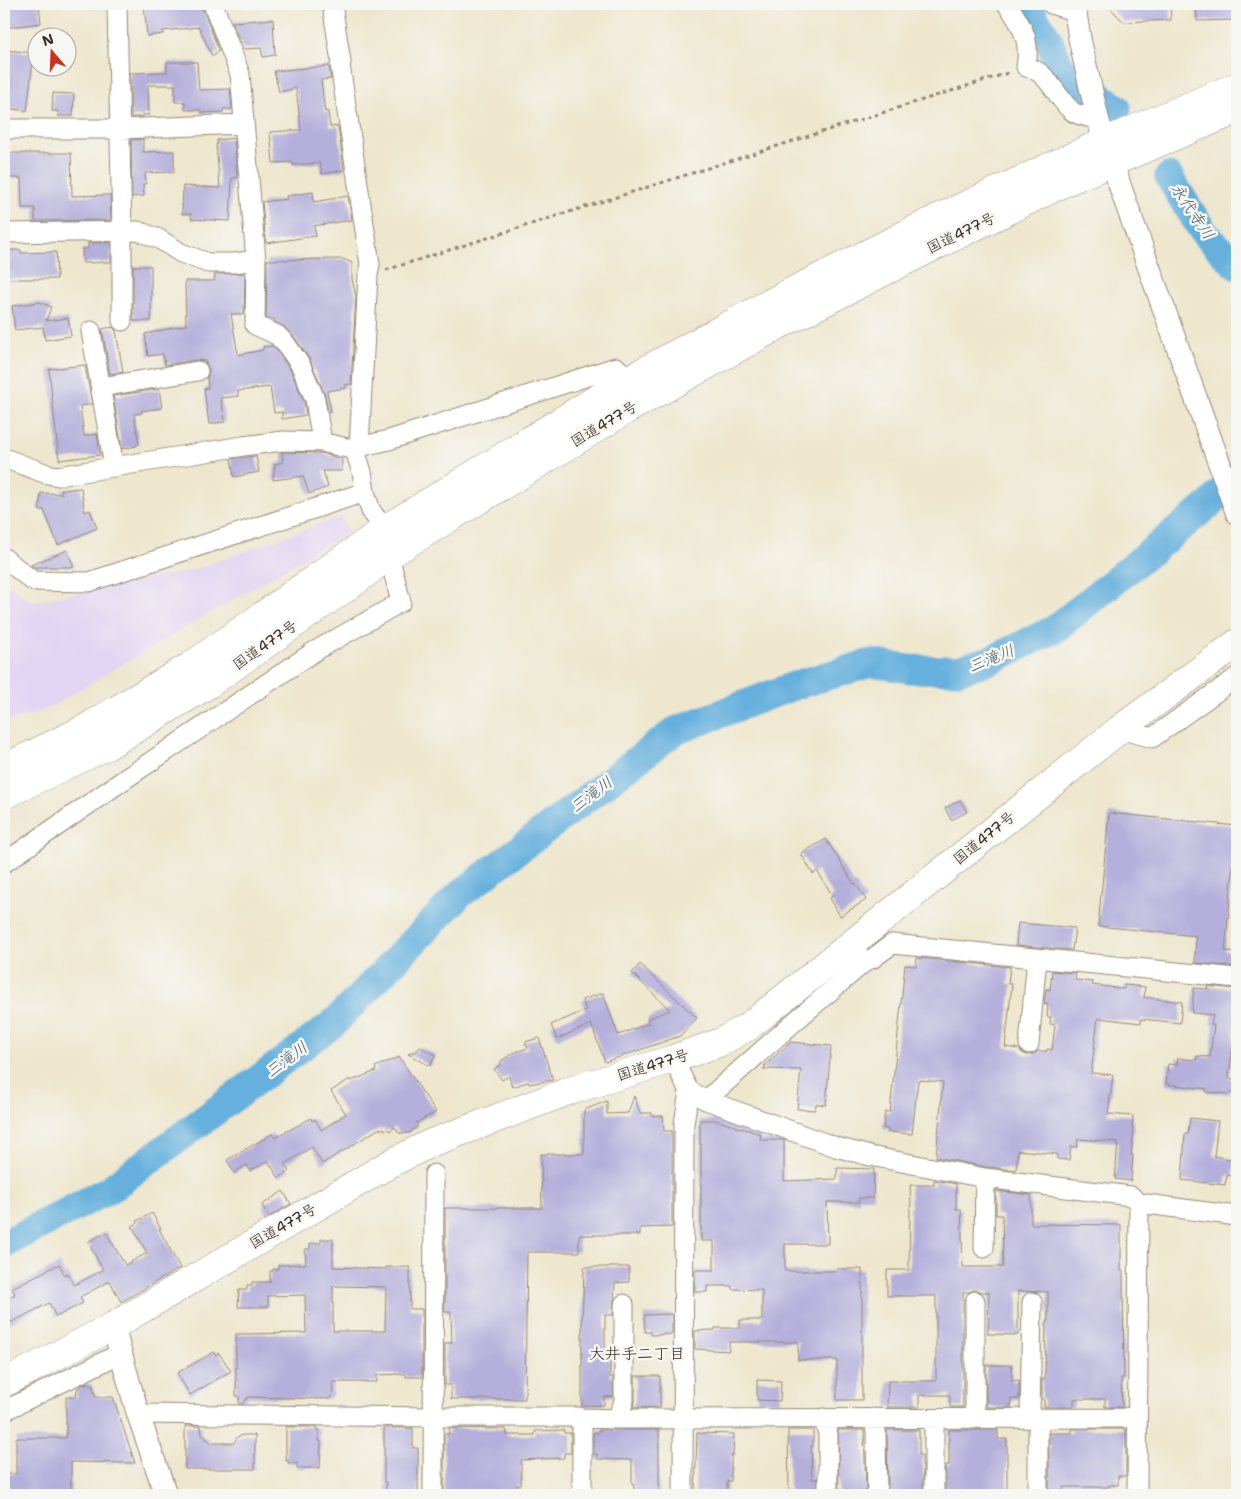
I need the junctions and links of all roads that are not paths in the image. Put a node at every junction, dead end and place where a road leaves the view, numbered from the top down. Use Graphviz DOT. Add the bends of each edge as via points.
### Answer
graph roads {
  1 [pos="117,4"];
  2 [pos="213,4"];
  3 [pos="332,4"];
  4 [pos="1007,4"];
  5 [pos="1051,4"];
  6 [pos="1075,8"];
  7 [pos="1237,86"];
  8 [pos="1237,110"];
  9 [pos="244,124"];
  10 [pos="4,129"];
  11 [pos="119,129"];
  12 [pos="1103,134"];
  13 [pos="122,231"];
  14 [pos="4,233"];
  15 [pos="256,260"];
  16 [pos="122,321"];
  17 [pos="91,331"];
  18 [pos="198,370"];
  19 [pos="629,379"];
  20 [pos="101,387"];
  21 [pos="322,442"];
  22 [pos="357,448"];
  23 [pos="4,458"];
  24 [pos="114,466"];
  25 [pos="365,492"];
  26 [pos="1237,513"];
  27 [pos="387,542"];
  28 [pos="4,558"];
  29 [pos="1237,643"];
  30 [pos="1237,677"];
  31 [pos="1120,729"];
  32 [pos="4,768"];
  33 [pos="4,795"];
  34 [pos="4,863"];
  35 [pos="1037,958"];
  36 [pos="1237,978"];
  37 [pos="1028,1044"];
  38 [pos="673,1059"];
  39 [pos="689,1091"];
  40 [pos="706,1100"];
  41 [pos="434,1174"];
  42 [pos="985,1178"];
  43 [pos="1139,1203"];
  44 [pos="1237,1216"];
  45 [pos="984,1248"];
  46 [pos="975,1301"];
  47 [pos="1032,1302"];
  48 [pos="624,1304"];
  49 [pos="113,1326"];
  50 [pos="121,1353"];
  51 [pos="4,1383"];
  52 [pos="4,1411"];
  53 [pos="138,1414"];
  54 [pos="1137,1416"];
  55 [pos="433,1417"];
  56 [pos="582,1418"];
  57 [pos="617,1418"];
  58 [pos="683,1418"];
  59 [pos="823,1418"];
  60 [pos="874,1418"];
  61 [pos="1036,1418"];
  62 [pos="934,1419"];
  63 [pos="973,1419"];
  64 [pos="166,1495"];
  65 [pos="433,1495"];
  66 [pos="582,1495"];
  67 [pos="683,1495"];
  68 [pos="828,1495"];
  69 [pos="876,1495"];
  70 [pos="934,1495"];
  71 [pos="1038,1495"];
  72 [pos="1137,1495"];
  1 -- 11 [label="street"];
  2 -- 9 [label="street" via="240,74"];
  3 -- 22 [label="street" via="370,264"];
  4 -- 12 [label="street" via="1025,35 1026,68 1040,72 1072,112"];
  5 -- 6 [label="street"];
  6 -- 12 [label="street"];
  7 -- 12 [label="highway, 国道477号"];
  8 -- 12 [label="highway, 国道477号"];
  9 -- 11 [label="street"];
  9 -- 15 [label="street"];
  10 -- 11 [label="street"];
  11 -- 13 [label="street"];
  12 -- 19 [label="highway, 国道477号" via="781,297"];
  12 -- 26 [label="street"];
  12 -- 27 [label="highway, 国道477号" via="1072,179 781,324"];
  13 -- 14 [label="street"];
  13 -- 15 [label="street" via="138,231 208,263"];
  13 -- 16 [label="street"];
  15 -- 21 [label="street" via="254,325 277,335 301,366 315,399"];
  17 -- 20 [label="street"];
  18 -- 20 [label="street"];
  19 -- 22 [label="street" via="616,367"];
  19 -- 27 [label="highway, 国道477号"];
  20 -- 24 [label="street"];
  21 -- 22 [label="street"];
  21 -- 24 [label="street" via="283,441"];
  22 -- 25 [label="street"];
  23 -- 24 [label="street" via="58,476"];
  25 -- 27 [label="street" via="371,512"];
  25 -- 28 [label="street" via="89,582 33,581"];
  27 -- 32 [label="highway, 国道477号" via="84,729"];
  27 -- 33 [label="highway, 国道477号" via="360,578 210,684 107,746"];
  27 -- 34 [label="street" via="401,602 315,651"];
  29 -- 31 [label="highway, 国道477号"];
  30 -- 31 [label="street" via="1152,738"];
  31 -- 38 [label="highway, 国道477号" via="749,1026 721,1042"];
  35 -- 36 [label="street"];
  35 -- 37 [label="street"];
  35 -- 40 [label="street" via="892,944 867,960"];
  38 -- 39 [label="street"];
  38 -- 49 [label="highway, 国道477号" via="569,1091 431,1143 392,1162"];
  39 -- 40 [label="street"];
  39 -- 58 [label="street" via="684,1124"];
  40 -- 42 [label="street" via="836,1147"];
  41 -- 55 [label="street"];
  42 -- 43 [label="street" via="1131,1196"];
  42 -- 45 [label="street"];
  43 -- 44 [label="street"];
  43 -- 54 [label="street"];
  46 -- 63 [label="street"];
  47 -- 61 [label="street"];
  48 -- 57 [label="street" via="624,1401"];
  49 -- 50 [label="street"];
  49 -- 51 [label="highway, 国道477号"];
  50 -- 52 [label="street"];
  50 -- 53 [label="street"];
  53 -- 55 [label="street"];
  53 -- 64 [label="street"];
  54 -- 61 [label="street"];
  54 -- 72 [label="street"];
  55 -- 56 [label="street"];
  55 -- 65 [label="street"];
  56 -- 57 [label="street"];
  56 -- 66 [label="street"];
  57 -- 58 [label="street"];
  58 -- 59 [label="street"];
  58 -- 67 [label="street"];
  59 -- 60 [label="street"];
  59 -- 68 [label="street" via="828,1434"];
  60 -- 62 [label="street"];
  60 -- 69 [label="street"];
  61 -- 63 [label="street"];
  61 -- 71 [label="street"];
  62 -- 63 [label="street"];
  62 -- 70 [label="street"];
}
